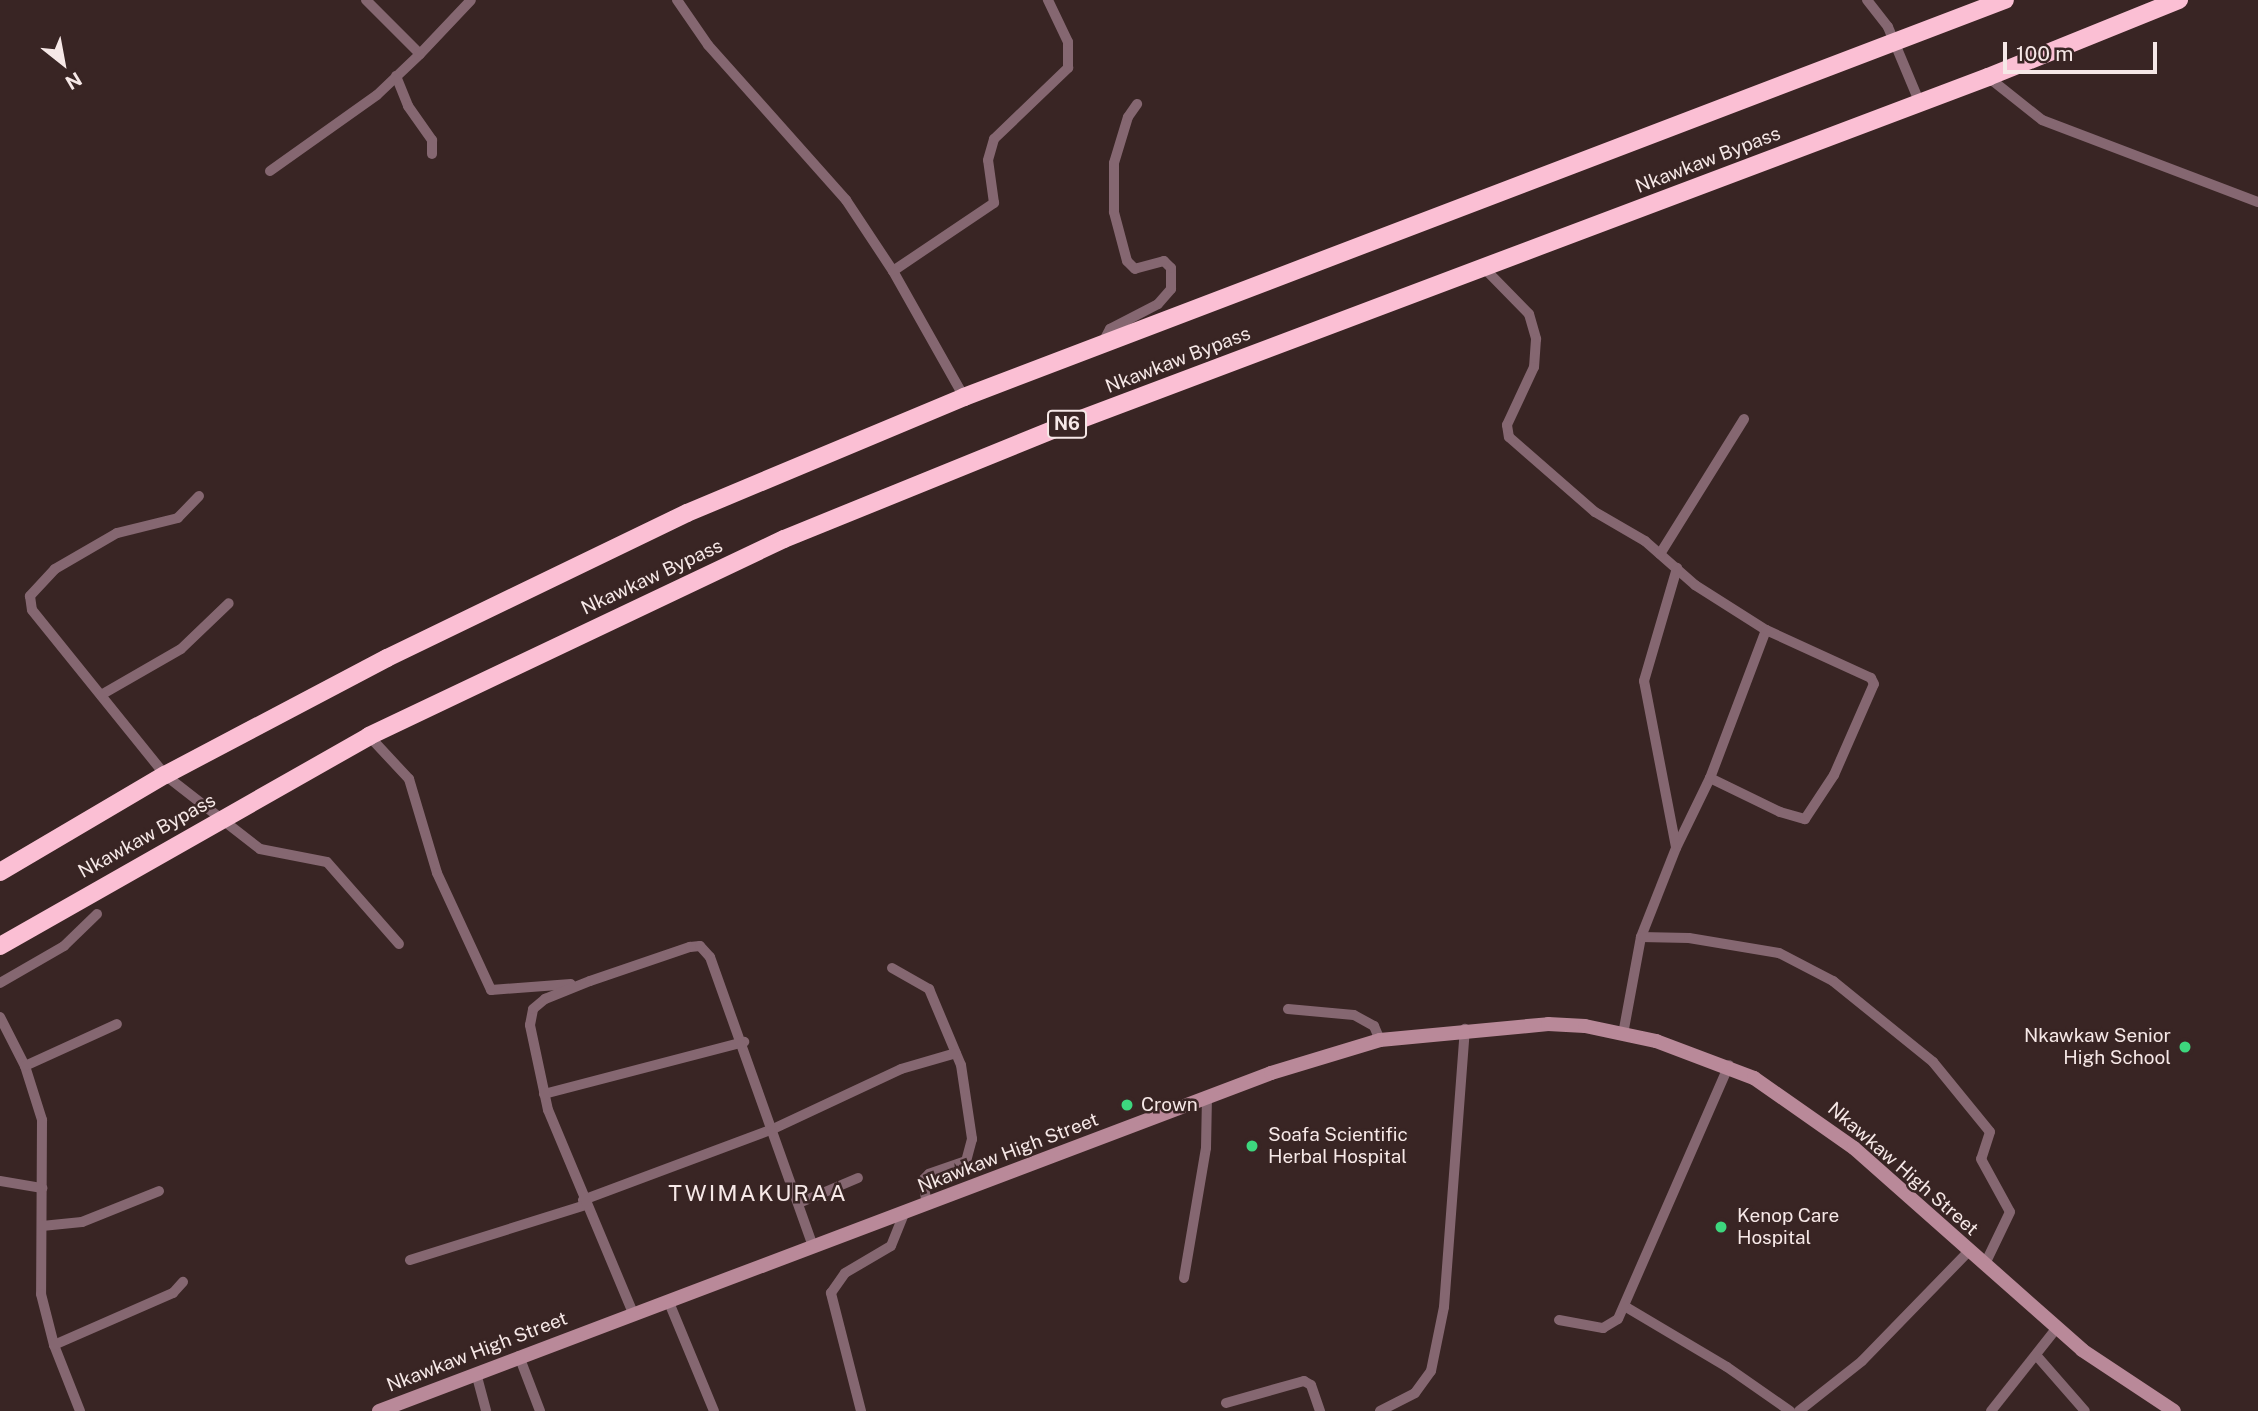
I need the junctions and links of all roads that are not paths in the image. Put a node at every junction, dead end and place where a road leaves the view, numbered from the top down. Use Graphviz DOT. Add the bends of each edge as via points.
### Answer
graph roads {
  1 [pos="366,0"];
  2 [pos="471,0"];
  3 [pos="677,0"];
  4 [pos="1048,0"];
  5 [pos="1867,0"];
  6 [pos="2005,0"];
  7 [pos="2179,0"];
  8 [pos="1894,45"];
  9 [pos="420,54"];
  10 [pos="396,76"];
  11 [pos="1988,77"];
  12 [pos="1919,100"];
  13 [pos="1137,104"];
  14 [pos="432,154"];
  15 [pos="270,171"];
  16 [pos="2258,202"];
  17 [pos="1484,268"];
  18 [pos="893,271"];
  19 [pos="1101,346"];
  20 [pos="964,397"];
  21 [pos="1744,419"];
  22 [pos="199,496"];
  23 [pos="1660,554"];
  24 [pos="1676,568"];
  25 [pos="229,603"];
  26 [pos="1766,630"];
  27 [pos="100,695"];
  28 [pos="369,736"];
  29 [pos="165,775"];
  30 [pos="1710,778"];
  31 [pos="224,817"];
  32 [pos="1676,848"];
  33 [pos="0,872"];
  34 [pos="97,914"];
  35 [pos="1641,937"];
  36 [pos="399,944"];
  37 [pos="0,946"];
  38 [pos="892,968"];
  39 [pos="590,981"];
  40 [pos="0,983"];
  41 [pos="1288,1009"];
  42 [pos="0,1017"];
  43 [pos="117,1024"];
  44 [pos="1465,1029"];
  45 [pos="1623,1034"];
  46 [pos="1380,1040"];
  47 [pos="744,1042"];
  48 [pos="956,1053"];
  49 [pos="1729,1065"];
  50 [pos="26,1066"];
  51 [pos="544,1094"];
  52 [pos="1207,1097"];
  53 [pos="774,1129"];
  54 [pos="858,1178"];
  55 [pos="0,1181"];
  56 [pos="41,1188"];
  57 [pos="159,1191"];
  58 [pos="585,1203"];
  59 [pos="799,1203"];
  60 [pos="927,1204"];
  61 [pos="905,1212"];
  62 [pos="42,1226"];
  63 [pos="812,1244"];
  64 [pos="1968,1252"];
  65 [pos="410,1260"];
  66 [pos="1985,1264"];
  67 [pos="1184,1278"];
  68 [pos="183,1282"];
  69 [pos="668,1300"];
  70 [pos="1626,1307"];
  71 [pos="633,1312"];
  72 [pos="1559,1320"];
  73 [pos="2056,1329"];
  74 [pos="54,1345"];
  75 [pos="2036,1355"];
  76 [pos="519,1356"];
  77 [pos="477,1373"];
  78 [pos="1226,1403"];
  79 [pos="80,1411"];
  80 [pos="379,1411"];
  81 [pos="486,1411"];
  82 [pos="540,1411"];
  83 [pos="714,1411"];
  84 [pos="861,1411"];
  85 [pos="1320,1411"];
  86 [pos="1380,1411"];
  87 [pos="1790,1411"];
  88 [pos="1799,1411"];
  89 [pos="1991,1411"];
  90 [pos="2085,1411"];
  91 [pos="2174,1411"];
  1 -- 9 [label="street"];
  2 -- 9 [label="street"];
  3 -- 18 [label="street" via="708,45 823,170"];
  4 -- 18 [label="street" via="1068,42 1069,68 994,139 988,160 994,203"];
  5 -- 8 [label="street" via="1881,14"];
  6 -- 8 [label="highway"];
  7 -- 11 [label="highway, Nkawkaw Bypass / N6"];
  8 -- 12 [label="street"];
  8 -- 19 [label="highway"];
  9 -- 10 [label="street"];
  10 -- 14 [label="street" via="408,106 432,139"];
  10 -- 15 [label="street" via="340,123"];
  11 -- 12 [label="highway, Nkawkaw Bypass / N6"];
  11 -- 16 [label="street" via="2042,120"];
  12 -- 17 [label="highway, Nkawkaw Bypass / N6"];
  13 -- 19 [label="street" via="1128,117 1114,163 1114,212 1127,261 1135,269 1164,261 1171,268 1171,289 1158,304 1110,329"];
  17 -- 23 [label="street" via="1529,314 1536,339 1534,367 1507,425 1509,437 1595,512"];
  17 -- 28 [label="highway, Nkawkaw Bypass / N6" via="1060,427 784,539"];
  18 -- 20 [label="street"];
  19 -- 20 [label="highway"];
  20 -- 29 [label="highway" via="674,519 387,658"];
  21 -- 23 [label="street"];
  22 -- 27 [label="street" via="178,518 117,533 86,550 55,569 30,596 32,610"];
  23 -- 24 [label="street"];
  24 -- 26 [label="street" via="1722,604"];
  24 -- 32 [label="street" via="1644,681"];
  25 -- 27 [label="street" via="181,649"];
  26 -- 30 [label="street"];
  26 -- 30 [label="street" via="1871,678 1874,684 1834,775 1805,819"];
  27 -- 29 [label="street"];
  28 -- 31 [label="highway, Nkawkaw Bypass / N6"];
  28 -- 39 [label="street" via="409,779 436,873 491,990 522,991"];
  29 -- 31 [label="street"];
  29 -- 33 [label="highway"];
  30 -- 32 [label="street"];
  31 -- 36 [label="street" via="260,849 327,862"];
  31 -- 37 [label="highway, Nkawkaw Bypass / N6"];
  32 -- 35 [label="street"];
  34 -- 40 [label="street" via="64,946"];
  35 -- 45 [label="street"];
  35 -- 66 [label="street" via="1689,938 1779,953 1833,981 1933,1062 1990,1132 1981,1159 2010,1213"];
  38 -- 48 [label="street" via="926,985"];
  39 -- 47 [label="street" via="700,946 710,957"];
  39 -- 51 [label="street" via="545,999 533,1009 530,1025"];
  41 -- 46 [label="street" via="1354,1015 1374,1026"];
  42 -- 50 [label="street"];
  43 -- 50 [label="street"];
  44 -- 45 [label="main road, Nkawkaw High Street" via="1548,1024"];
  44 -- 46 [label="main road, Nkawkaw High Street"];
  44 -- 86 [label="street" via="1444,1307 1431,1371 1415,1393"];
  45 -- 49 [label="main road, Nkawkaw High Street"];
  46 -- 52 [label="main road, Nkawkaw High Street"];
  47 -- 51 [label="street"];
  47 -- 53 [label="street"];
  48 -- 53 [label="street" via="901,1069"];
  48 -- 60 [label="street" via="972,1139 970,1157 923,1180"];
  49 -- 64 [label="main road, Nkawkaw High Street" via="1822,1123"];
  49 -- 70 [label="street"];
  50 -- 56 [label="street" via="42,1120"];
  51 -- 58 [label="street"];
  52 -- 60 [label="main road, Nkawkaw High Street"];
  52 -- 67 [label="street" via="1206,1148"];
  53 -- 58 [label="street"];
  53 -- 59 [label="street"];
  54 -- 59 [label="street"];
  55 -- 56 [label="street"];
  56 -- 62 [label="street"];
  57 -- 62 [label="street" via="82,1222"];
  58 -- 65 [label="street"];
  58 -- 71 [label="street"];
  59 -- 63 [label="street"];
  60 -- 61 [label="main road, Nkawkaw High Street"];
  61 -- 63 [label="main road, Nkawkaw High Street"];
  61 -- 84 [label="street" via="891,1246 845,1273 831,1293"];
  62 -- 74 [label="street" via="41,1294"];
  63 -- 69 [label="main road, Nkawkaw High Street"];
  64 -- 66 [label="main road, Nkawkaw High Street"];
  64 -- 88 [label="street" via="1862,1361"];
  66 -- 73 [label="main road, Nkawkaw High Street"];
  68 -- 74 [label="street" via="173,1293"];
  69 -- 71 [label="main road, Nkawkaw High Street"];
  69 -- 83 [label="street"];
  70 -- 72 [label="street" via="1603,1328"];
  70 -- 87 [label="street"];
  71 -- 76 [label="main road, Nkawkaw High Street"];
  73 -- 75 [label="street"];
  73 -- 91 [label="main road, Nkawkaw High Street"];
  74 -- 79 [label="street"];
  75 -- 89 [label="street"];
  75 -- 90 [label="street"];
  76 -- 77 [label="main road, Nkawkaw High Street"];
  76 -- 82 [label="street"];
  77 -- 80 [label="main road, Nkawkaw High Street"];
  77 -- 81 [label="street"];
  78 -- 85 [label="street" via="1304,1381 1311,1385"];
}
